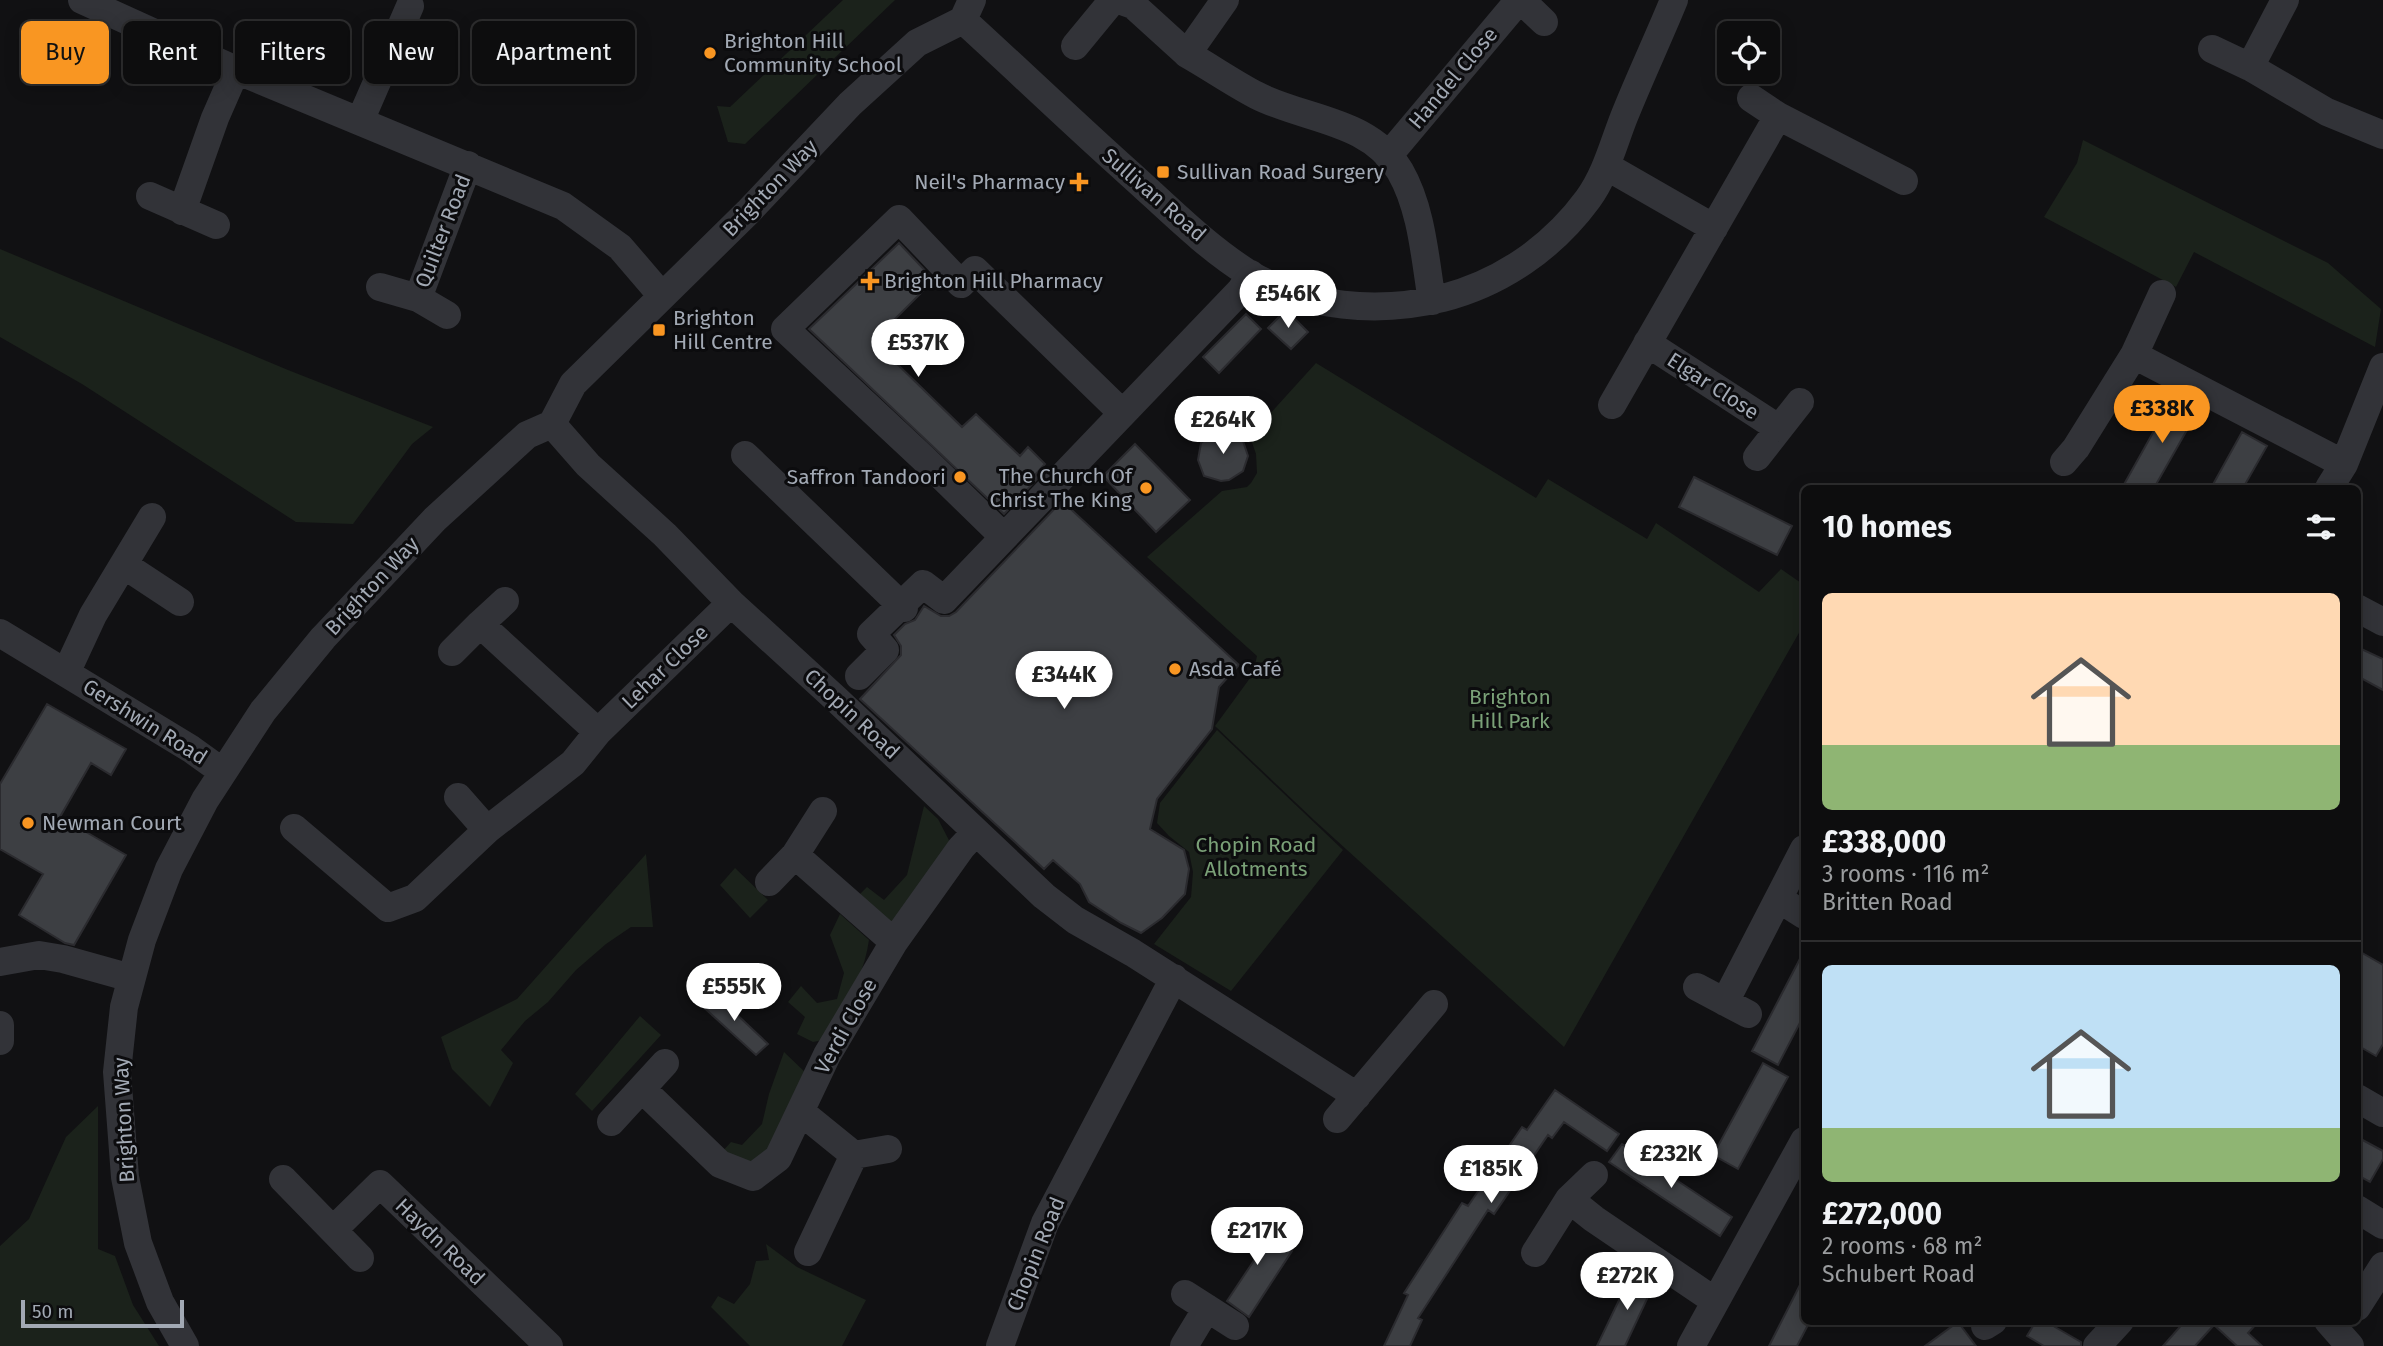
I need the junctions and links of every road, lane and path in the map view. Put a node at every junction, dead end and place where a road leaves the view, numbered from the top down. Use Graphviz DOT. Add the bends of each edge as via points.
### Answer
graph roads {
  1 [pos="82,0"];
  2 [pos="1118,0"];
  3 [pos="1225,0"];
  4 [pos="1520,0"];
  5 [pos="1674,0"];
  6 [pos="2286,0"];
  7 [pos="413,7"];
  8 [pos="126,9"];
  9 [pos="967,10"];
  10 [pos="1544,22"];
  11 [pos="1075,46"];
  12 [pos="2212,49"];
  13 [pos="1187,54"];
  14 [pos="2250,67"];
  15 [pos="235,70"];
  16 [pos="235,73"];
  17 [pos="268,84"];
  18 [pos="1751,97"];
  19 [pos="1778,116"];
  20 [pos="360,121"];
  21 [pos="2383,135"];
  22 [pos="1388,156"];
  23 [pos="468,165"];
  24 [pos="1606,166"];
  25 [pos="1904,183"];
  26 [pos="150,196"];
  27 [pos="182,211"];
  28 [pos="216,225"];
  29 [pos="1714,228"];
  30 [pos="1251,274"];
  31 [pos="380,287"];
  32 [pos="2162,294"];
  33 [pos="662,296"];
  34 [pos="418,298"];
  35 [pos="1432,301"];
  36 [pos="447,315"];
  37 [pos="1647,343"];
  38 [pos="2134,355"];
  39 [pos="2383,367"];
  40 [pos="1800,402"];
  41 [pos="1113,404"];
  42 [pos="1612,405"];
  43 [pos="552,424"];
  44 [pos="1778,428"];
  45 [pos="745,455"];
  46 [pos="1757,457"];
  47 [pos="2064,462"];
  48 [pos="2344,464"];
  49 [pos="2331,485"];
  50 [pos="152,517"];
  51 [pos="1004,537"];
  52 [pos="124,565"];
  53 [pos="505,601"];
  54 [pos="180,602"];
  55 [pos="732,603"];
  56 [pos="903,606"];
  57 [pos="2361,610"];
  58 [pos="2383,622"];
  59 [pos="480,624"];
  60 [pos="0,633"];
  61 [pos="452,652"];
  62 [pos="66,673"];
  63 [pos="859,676"];
  64 [pos="598,732"];
  65 [pos="223,772"];
  66 [pos="458,797"];
  67 [pos="823,811"];
  68 [pos="294,828"];
  69 [pos="486,830"];
  70 [pos="976,832"];
  71 [pos="795,855"];
  72 [pos="1801,855"];
  73 [pos="769,882"];
  74 [pos="1779,899"];
  75 [pos="1801,913"];
  76 [pos="894,942"];
  77 [pos="0,962"];
  78 [pos="131,978"];
  79 [pos="1174,978"];
  80 [pos="1698,987"];
  81 [pos="1434,1004"];
  82 [pos="0,1025"];
  83 [pos="0,1041"];
  84 [pos="666,1063"];
  85 [pos="642,1089"];
  86 [pos="1357,1096"];
  87 [pos="2361,1100"];
  88 [pos="801,1112"];
  89 [pos="2383,1113"];
  90 [pos="1337,1119"];
  91 [pos="611,1122"];
  92 [pos="1801,1146"];
  93 [pos="888,1149"];
  94 [pos="854,1156"];
  95 [pos="1594,1175"];
  96 [pos="284,1179"];
  97 [pos="1569,1199"];
  98 [pos="2361,1211"];
  99 [pos="2383,1225"];
  100 [pos="333,1230"];
  101 [pos="808,1252"];
  102 [pos="1535,1254"];
  103 [pos="360,1258"];
  104 [pos="2383,1266"];
  105 [pos="1715,1301"];
  106 [pos="2361,1301"];
  107 [pos="1235,1326"];
  108 [pos="185,1346"];
  109 [pos="549,1346"];
  110 [pos="1000,1346"];
  111 [pos="1184,1346"];
  112 [pos="1691,1346"];
  1 -- 8 [label="street, Quilter Road"];
  2 -- 11 [label="street" via="1112,1"];
  2 -- 13 [label="street" via="1133,5"];
  3 -- 13 [label="street"];
  4 -- 10 [label="street, Handel Close"];
  4 -- 22 [label="street, Handel Close"];
  5 -- 24 [label="street, Sullivan Road"];
  6 -- 14 [label="street"];
  7 -- 20 [label="street"];
  8 -- 15 [label="street, Quilter Road"];
  9 -- 30 [label="street, Sullivan Road" via="1171,211"];
  9 -- 33 [label="street, Brighton Way" via="890,65"];
  12 -- 14 [label="street"];
  13 -- 22 [label="street" via="1258,96 1352,128"];
  14 -- 21 [label="street" via="2327,112"];
  16 -- 27 [label="street"];
  17 -- 20 [label="street, Quilter Road"];
  18 -- 19 [label="street"];
  19 -- 25 [label="street"];
  19 -- 29 [label="street, Elgar Close"];
  20 -- 23 [label="street, Quilter Road"];
  22 -- 35 [label="street" via="1400,171 1417,217"];
  23 -- 33 [label="street, Quilter Road" via="564,206 631,256"];
  23 -- 34 [label="street, Quilter Road"];
  24 -- 29 [label="street"];
  24 -- 35 [label="street, Sullivan Road" via="1572,219 1530,257 1507,274"];
  26 -- 27 [label="street"];
  27 -- 28 [label="street"];
  29 -- 37 [label="street, Elgar Close"];
  30 -- 35 [label="street, Sullivan Road" via="1313,299 1351,307"];
  30 -- 51 [label="street" via="1241,290"];
  31 -- 34 [label="street, Quilter Road"];
  32 -- 38 [label="street"];
  33 -- 43 [label="street, Brighton Way" via="573,384"];
  34 -- 36 [label="street, Quilter Road"];
  37 -- 42 [label="street, Elgar Close"];
  37 -- 44 [label="street, Elgar Close"];
  38 -- 47 [label="street"];
  38 -- 48 [label="street"];
  39 -- 48 [label="street"];
  40 -- 44 [label="street, Elgar Close"];
  41 -- 51 [label="street" via="975,270 961,284 899,219 785,329"];
  43 -- 55 [label="street, Chopin Road" via="588,465"];
  43 -- 65 [label="street, Brighton Way" via="527,435 435,519 323,638 263,711"];
  44 -- 46 [label="street, Elgar Close"];
  45 -- 56 [label="street"];
  48 -- 49 [label="street"];
  50 -- 52 [label="street, Gershwin Road"];
  51 -- 56 [label="street" via="944,600 923,584"];
  52 -- 54 [label="street"];
  52 -- 62 [label="street, Gershwin Road" via="93,615"];
  53 -- 59 [label="street"];
  55 -- 64 [label="street, Lehar Close"];
  55 -- 70 [label="street, Chopin Road"];
  56 -- 63 [label="street" via="871,634 885,650"];
  57 -- 58 [label="street"];
  59 -- 61 [label="street"];
  59 -- 64 [label="street"];
  60 -- 62 [label="street, Gershwin Road"];
  62 -- 65 [label="street, Gershwin Road"];
  64 -- 69 [label="street, Lehar Close" via="573,763"];
  65 -- 78 [label="street, Brighton Way" via="169,869"];
  66 -- 69 [label="street"];
  67 -- 71 [label="street"];
  68 -- 69 [label="street, Lehar Close" via="388,908 415,898"];
  70 -- 76 [label="street, Verdi Close"];
  70 -- 79 [label="street, Chopin Road" via="1075,920"];
  71 -- 73 [label="street"];
  71 -- 76 [label="street"];
  72 -- 74 [label="street"];
  74 -- 75 [label="street"];
  74 -- 80 [label="street" via="1736,1008"];
  76 -- 88 [label="street, Verdi Close" via="827,1055"];
  77 -- 78 [label="street" via="39,955"];
  78 -- 108 [label="street, Brighton Way" via="117,1072 125,1177 138,1243 160,1302"];
  79 -- 86 [label="street, Chopin Road"];
  79 -- 110 [label="street, Chopin Road" via="1045,1223"];
  81 -- 86 [label="street"];
  82 -- 83 [label="street"];
  84 -- 85 [label="street"];
  85 -- 88 [label="street, Verdi Close" via="720,1164 753,1177 778,1158"];
  85 -- 91 [label="street"];
  86 -- 90 [label="street"];
  87 -- 89 [label="street"];
  88 -- 94 [label="street"];
  92 -- 105 [label="street"];
  93 -- 94 [label="street"];
  94 -- 101 [label="street"];
  95 -- 97 [label="street"];
  96 -- 100 [label="street"];
  97 -- 102 [label="street"];
  97 -- 105 [label="street"];
  98 -- 99 [label="street"];
  100 -- 103 [label="street"];
  100 -- 109 [label="street, Haydn Road" via="380,1184"];
  104 -- 106 [label="street"];
  105 -- 112 [label="street"];
  107 -- 111 [label="street" via="1196,1301"];
}
